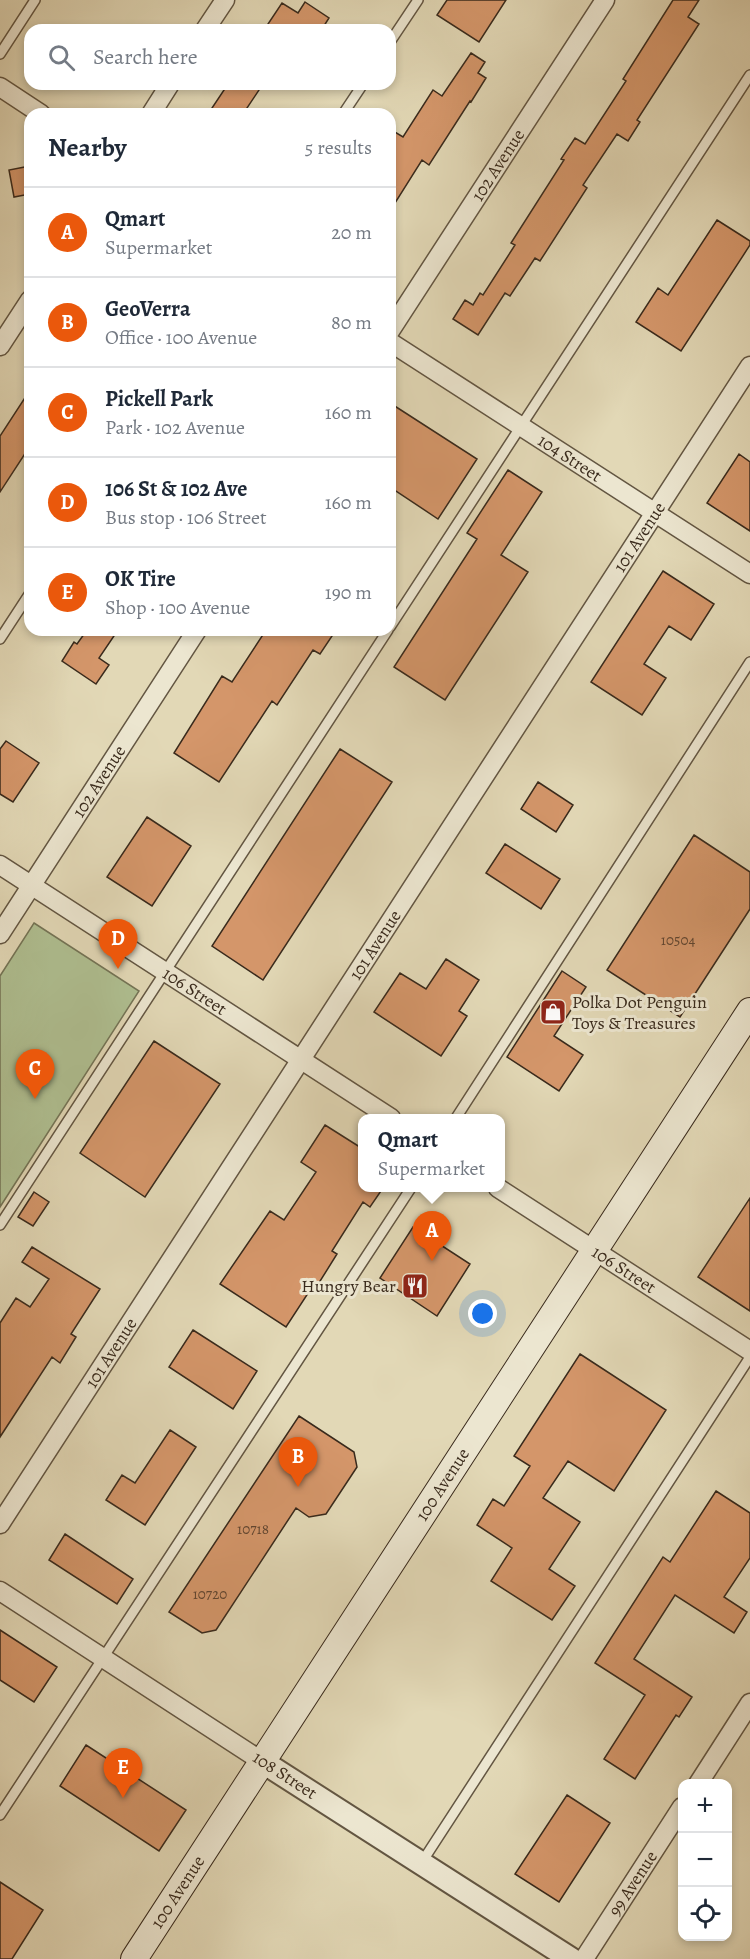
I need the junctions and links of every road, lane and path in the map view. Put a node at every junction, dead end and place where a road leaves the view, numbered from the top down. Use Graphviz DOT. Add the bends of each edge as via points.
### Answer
graph roads {
  1 [pos="35,0"];
  2 [pos="225,0"];
  3 [pos="418,0"];
  4 [pos="605,0"];
  5 [pos="209,24"];
  6 [pos="396,33"];
  7 [pos="0,54"];
  8 [pos="750,75"];
  9 [pos="0,87"];
  10 [pos="166,90"];
  11 [pos="359,90"];
  12 [pos="32,108"];
  13 [pos="155,108"];
  14 [pos="347,108"];
  15 [pos="24,309"];
  16 [pos="396,322"];
  17 [pos="0,346"];
  18 [pos="396,346"];
  19 [pos="750,366"];
  20 [pos="521,426"];
  21 [pos="655,513"];
  22 [pos="750,574"];
  23 [pos="24,602"];
  24 [pos="396,617"];
  25 [pos="193,636"];
  26 [pos="384,636"];
  27 [pos="0,639"];
  28 [pos="750,662"];
  29 [pos="0,865"];
  30 [pos="32,886"];
  31 [pos="0,934"];
  32 [pos="164,972"];
  33 [pos="750,1011"];
  34 [pos="300,1059"];
  35 [pos="383,1114"];
  36 [pos="459,1114"];
  37 [pos="408,1192"];
  38 [pos="504,1192"];
  39 [pos="0,1225"];
  40 [pos="595,1250"];
  41 [pos="750,1352"];
  42 [pos="750,1357"];
  43 [pos="0,1524"];
  44 [pos="0,1591"];
  45 [pos="103,1658"];
  46 [pos="750,1703"];
  47 [pos="263,1762"];
  48 [pos="701,1779"];
  49 [pos="678,1813"];
  50 [pos="0,1815"];
  51 [pos="422,1862"];
  52 [pos="134,1959"];
  53 [pos="571,1959"];
  54 [pos="584,1959"];
  1 -- 7 [label="lane"];
  2 -- 5 [label="street"];
  3 -- 6 [label="lane"];
  4 -- 16 [label="street, 102 Avenue"];
  8 -- 20 [label="lane"];
  9 -- 12 [label="street"];
  10 -- 13 [label="street"];
  11 -- 14 [label="lane"];
  15 -- 17 [label="street"];
  18 -- 20 [label="street, 104 Street"];
  19 -- 21 [label="street, 101 Avenue"];
  20 -- 21 [label="street, 104 Street"];
  20 -- 24 [label="lane"];
  21 -- 22 [label="street, 104 Street"];
  21 -- 34 [label="street, 101 Avenue"];
  23 -- 27 [label="lane"];
  25 -- 30 [label="street, 102 Avenue"];
  26 -- 32 [label="lane"];
  28 -- 36 [label="lane"];
  29 -- 30 [label="street, 106 Street"];
  30 -- 31 [label="street, 102 Avenue"];
  30 -- 32 [label="street, 106 Street"];
  32 -- 34 [label="street, 106 Street"];
  32 -- 39 [label="lane"];
  33 -- 40 [label="main road, 100 Avenue"];
  34 -- 35 [label="street, 106 Street"];
  34 -- 43 [label="street, 101 Avenue"];
  37 -- 45 [label="lane"];
  38 -- 40 [label="street, 106 Street"];
  40 -- 41 [label="street, 106 Street"];
  40 -- 47 [label="main road, 100 Avenue"];
  42 -- 51 [label="lane"];
  44 -- 45 [label="street, 108 Street"];
  45 -- 47 [label="street, 108 Street"];
  45 -- 50 [label="lane"];
  46 -- 48 [label="street"];
  47 -- 51 [label="street, 108 Street"];
  47 -- 52 [label="main road, 100 Avenue"];
  49 -- 54 [label="street, 99 Avenue"];
  51 -- 53 [label="street, 108 Street"];
}
